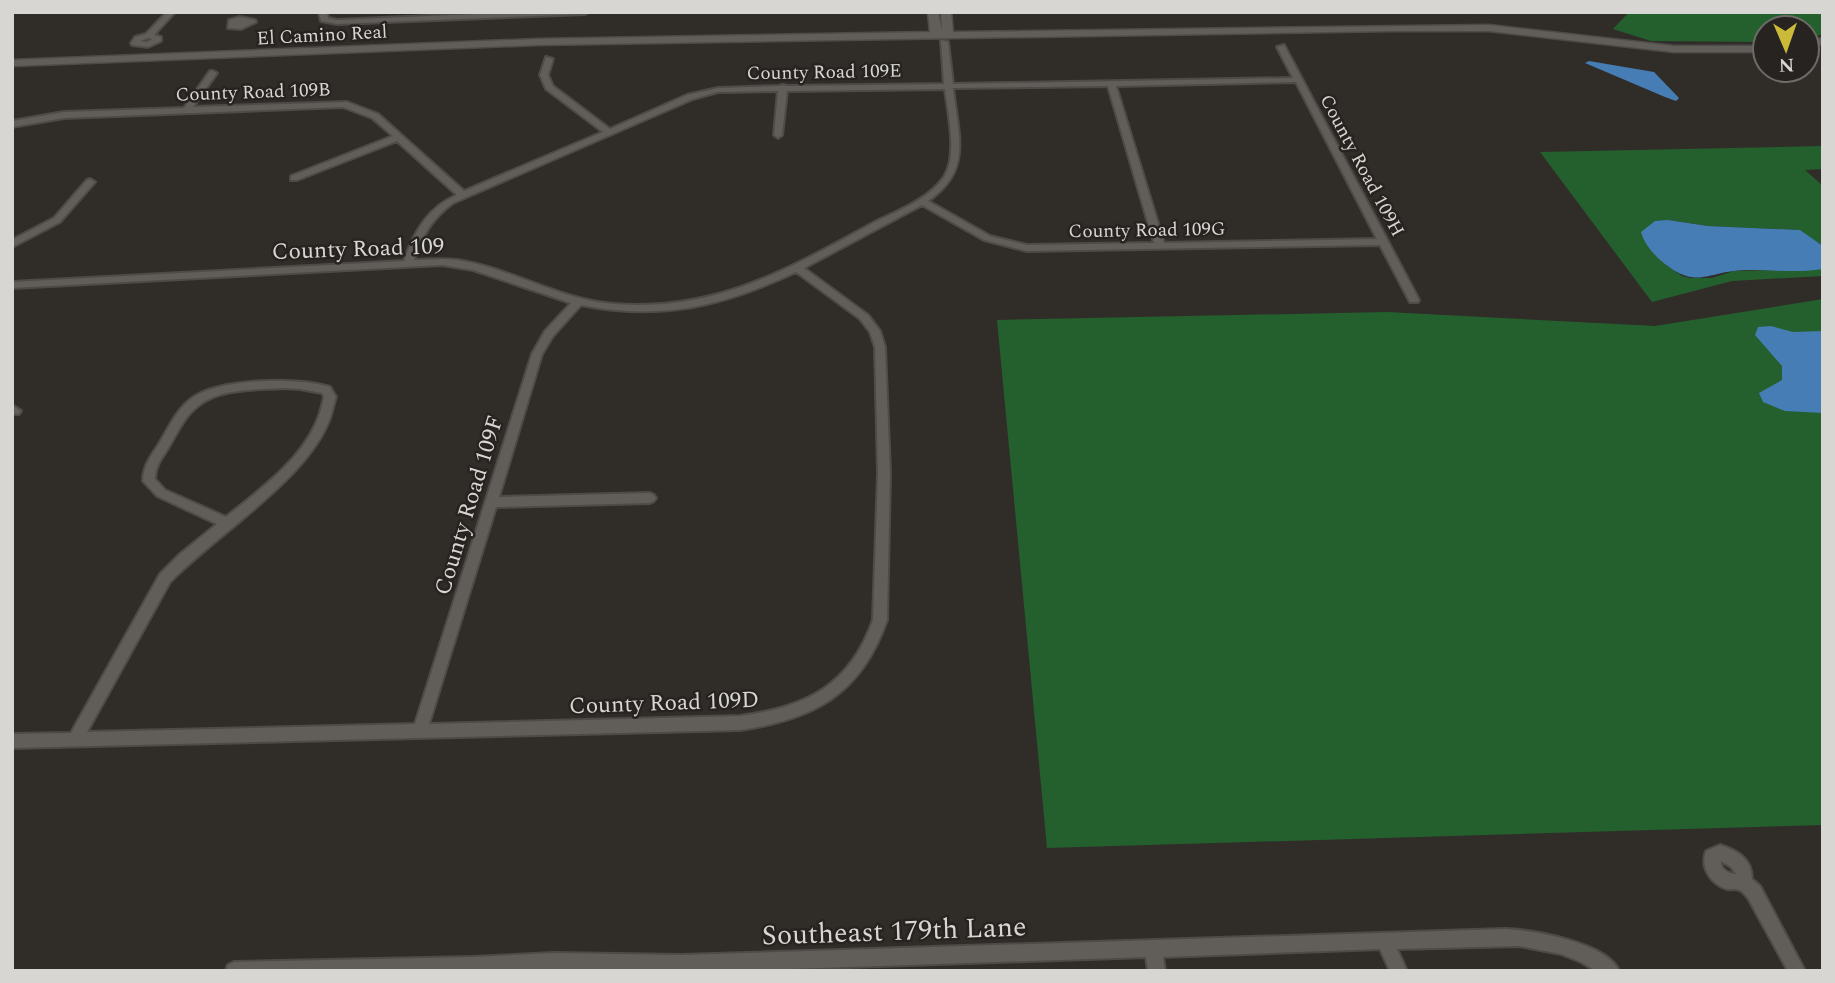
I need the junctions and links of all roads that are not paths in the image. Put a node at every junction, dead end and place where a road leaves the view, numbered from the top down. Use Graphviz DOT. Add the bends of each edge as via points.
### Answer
graph roads {
  1 [pos="171,12"];
  2 [pos="323,12"];
  3 [pos="585,12"];
  4 [pos="933,12"];
  5 [pos="946,12"];
  6 [pos="526,13"];
  7 [pos="457,15"];
  8 [pos="391,16"];
  9 [pos="149,36"];
  10 [pos="944,39"];
  11 [pos="1281,47"];
  12 [pos="1751,49"];
  13 [pos="1751,57"];
  14 [pos="549,59"];
  15 [pos="12,64"];
  16 [pos="46,67"];
  17 [pos="12,71"];
  18 [pos="213,73"];
  19 [pos="1299,80"];
  20 [pos="1111,83"];
  21 [pos="950,85"];
  22 [pos="783,87"];
  23 [pos="187,110"];
  24 [pos="12,124"];
  25 [pos="609,132"];
  26 [pos="778,135"];
  27 [pos="399,137"];
  28 [pos="294,178"];
  29 [pos="90,182"];
  30 [pos="463,195"];
  31 [pos="921,201"];
  32 [pos="1384,242"];
  33 [pos="12,244"];
  34 [pos="1160,247"];
  35 [pos="408,264"];
  36 [pos="798,268"];
  37 [pos="12,285"];
  38 [pos="1415,300"];
  39 [pos="578,302"];
  40 [pos="650,498"];
  41 [pos="491,502"];
  42 [pos="226,523"];
  43 [pos="420,731"];
  44 [pos="75,740"];
  45 [pos="12,741"];
  46 [pos="1741,881"];
  47 [pos="1384,940"];
  48 [pos="1153,948"];
  49 [pos="909,963"];
  50 [pos="681,967"];
  51 [pos="472,968"];
  52 [pos="263,970"];
  53 [pos="234,971"];
  54 [pos="1157,971"];
  55 [pos="1399,971"];
  56 [pos="1611,971"];
  57 [pos="1797,971"];
  1 -- 9 [label="street"];
  2 -- 8 [label="street" via="324,19 331,22"];
  3 -- 6 [label="street"];
  4 -- 10 [label="main road" via="935,32"];
  5 -- 10 [label="main road"];
  6 -- 7 [label="street"];
  7 -- 8 [label="street"];
  10 -- 12 [label="main road, El Camino Real" via="1489,28 1674,49"];
  10 -- 13 [label="main road, El Camino Real" via="1487,34 1672,55"];
  10 -- 16 [label="main road, El Camino Real"];
  10 -- 21 [label="street, County Road 109"];
  11 -- 19 [label="street, County Road 109H"];
  14 -- 25 [label="street" via="544,75 549,87"];
  15 -- 16 [label="main road, El Camino Real"];
  16 -- 17 [label="main road, El Camino Real"];
  18 -- 23 [label="street"];
  19 -- 20 [label="street, County Road 109E"];
  19 -- 32 [label="street, County Road 109H"];
  20 -- 21 [label="street, County Road 109E"];
  20 -- 34 [label="street"];
  21 -- 22 [label="street, County Road 109E"];
  21 -- 31 [label="street, County Road 109" via="955,163 945,183"];
  22 -- 25 [label="street, County Road 109E" via="705,92"];
  22 -- 26 [label="street"];
  23 -- 24 [label="street, County Road 109B" via="53,116"];
  23 -- 27 [label="street, County Road 109B" via="344,104 371,113"];
  25 -- 30 [label="street, County Road 109E"];
  27 -- 28 [label="street"];
  27 -- 30 [label="street, County Road 109B"];
  29 -- 33 [label="street" via="57,220"];
  30 -- 35 [label="street, County Road 109E" via="427,219"];
  31 -- 34 [label="street, County Road 109G" via="979,235 1008,245"];
  31 -- 36 [label="street, County Road 109"];
  32 -- 34 [label="street, County Road 109G"];
  32 -- 38 [label="street, County Road 109H"];
  35 -- 37 [label="street, County Road 109"];
  35 -- 39 [label="street, County Road 109" via="469,266"];
  36 -- 39 [label="street, County Road 109" via="751,290 692,304 628,309"];
  36 -- 43 [label="street, County Road 109D" via="864,317 880,347 882,607 874,641 856,670 810,706 756,721"];
  39 -- 41 [label="street, County Road 109F" via="537,354"];
  40 -- 41 [label="street"];
  41 -- 43 [label="street, County Road 109F"];
  42 -- 42 [label="street" via="304,455 328,408 327,390 304,385 227,389 203,396 182,416 151,466 149,481 161,493"];
  42 -- 44 [label="street" via="160,586"];
  43 -- 44 [label="street, County Road 109D"];
  44 -- 45 [label="street, County Road 109D"];
  46 -- 57 [label="street" via="1754,892"];
  47 -- 48 [label="street, Southeast 179th Lane"];
  47 -- 55 [label="street"];
  47 -- 56 [label="street, Southeast 179th Lane" via="1505,937 1555,943"];
  48 -- 49 [label="street, Southeast 179th Lane"];
  48 -- 54 [label="street"];
  49 -- 50 [label="street, Southeast 179th Lane"];
  50 -- 51 [label="street, Southeast 179th Lane" via="554,961"];
  51 -- 52 [label="street, Southeast 179th Lane"];
  52 -- 53 [label="street, Southeast 179th Lane"];
}
